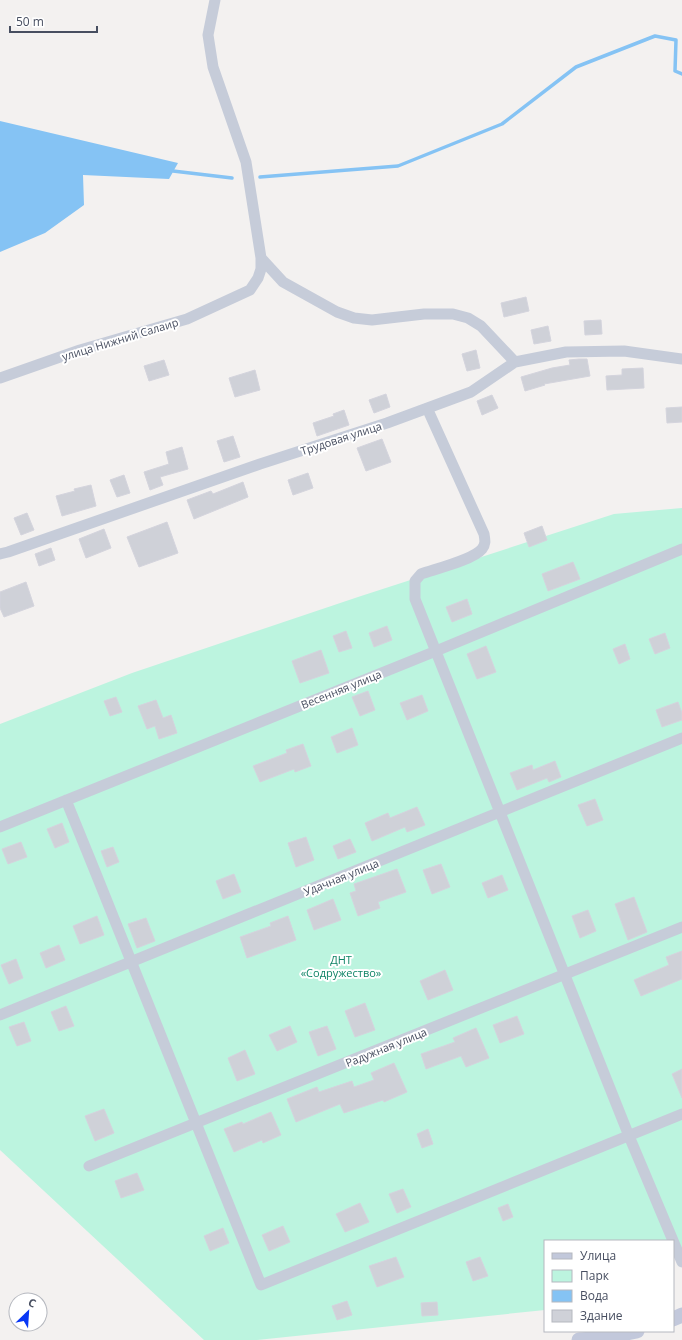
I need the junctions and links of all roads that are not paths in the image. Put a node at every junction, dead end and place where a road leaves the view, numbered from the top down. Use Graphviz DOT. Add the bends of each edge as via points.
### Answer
graph roads {
  1 [pos="215,0"];
  2 [pos="261,258"];
  3 [pos="682,359"];
  4 [pos="515,362"];
  5 [pos="0,378"];
  6 [pos="427,408"];
  7 [pos="682,549"];
  8 [pos="0,554"];
  9 [pos="436,650"];
  10 [pos="682,738"];
  11 [pos="66,800"];
  12 [pos="500,812"];
  13 [pos="0,827"];
  14 [pos="682,927"];
  15 [pos="132,961"];
  16 [pos="565,974"];
  17 [pos="0,1015"];
  18 [pos="682,1114"];
  19 [pos="195,1123"];
  20 [pos="629,1136"];
  21 [pos="89,1166"];
  22 [pos="673,1240"];
  23 [pos="674,1243"];
  24 [pos="682,1262"];
  25 [pos="633,1332"];
  26 [pos="610,1338"];
  27 [pos="579,1340"];
  1 -- 2 [label="street, улица Нижний Салаир" via="208,35 213,67 246,162"];
  2 -- 4 [label="street" via="283,282 337,312 354,318 372,320 424,314 454,314 468,318 481,326"];
  2 -- 5 [label="street, улица Нижний Салаир" via="258,278 250,290 187,319 80,350"];
  3 -- 4 [label="street, Трудовая улица" via="624,351 566,352"];
  4 -- 6 [label="street, Трудовая улица" via="471,392"];
  6 -- 8 [label="street, Трудовая улица"];
  6 -- 9 [label="street" via="484,534 485,542 474,556 421,574 415,581 415,598"];
  7 -- 9 [label="street, Весенняя улица"];
  9 -- 11 [label="street, Весенняя улица"];
  9 -- 12 [label="street"];
  10 -- 12 [label="street, Удачная улица"];
  11 -- 13 [label="street, Весенняя улица"];
  11 -- 15 [label="street"];
  12 -- 15 [label="street, Удачная улица"];
  12 -- 16 [label="street"];
  14 -- 16 [label="street, Радужная улица"];
  15 -- 17 [label="street, Удачная улица"];
  15 -- 19 [label="street"];
  16 -- 19 [label="street, Радужная улица"];
  16 -- 20 [label="street"];
  18 -- 20 [label="street"];
  19 -- 20 [label="street" via="261,1284"];
  19 -- 21 [label="street, Радужная улица"];
  20 -- 22 [label="street"];
  23 -- 24 [label="street"];
  25 -- 26 [label="street"];
  26 -- 27 [label="street"];
}
